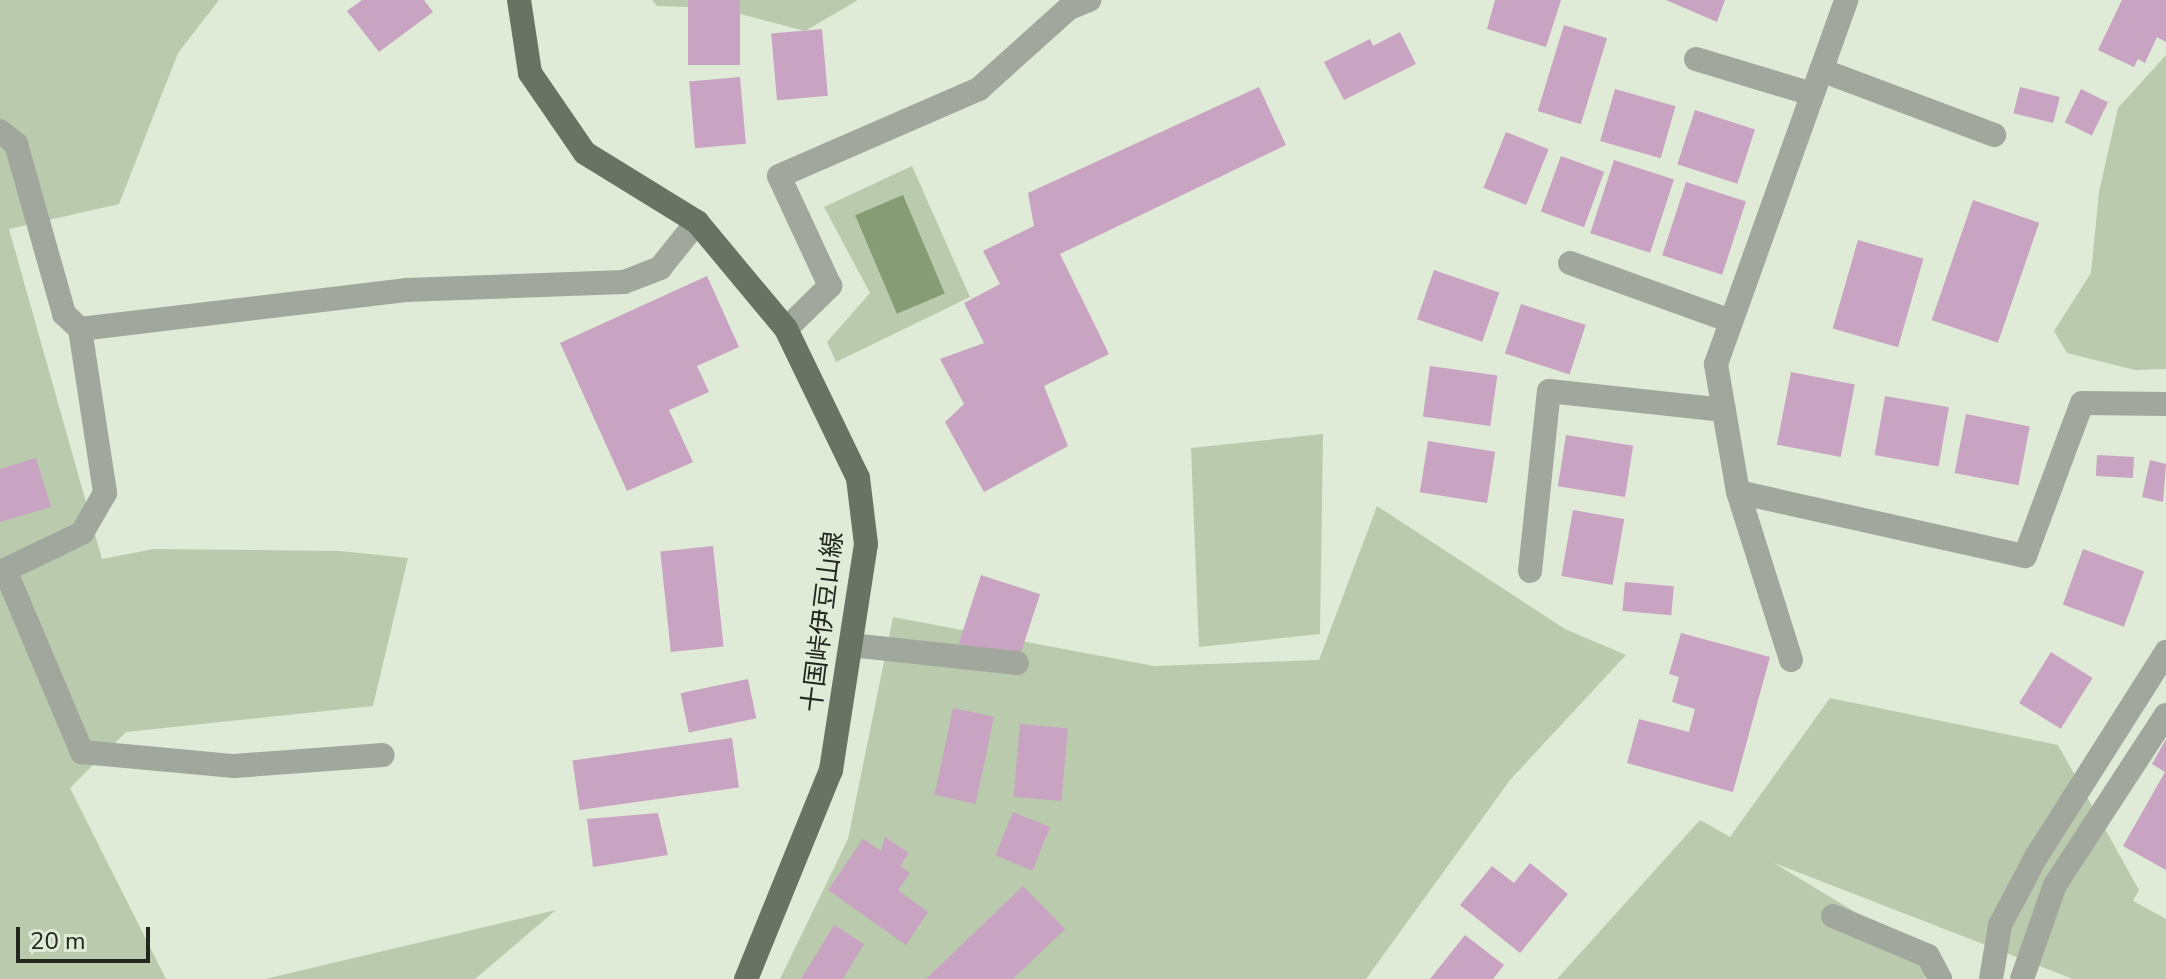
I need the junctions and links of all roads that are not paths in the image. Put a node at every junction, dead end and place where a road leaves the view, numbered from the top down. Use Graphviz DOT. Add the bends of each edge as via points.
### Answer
graph roads {
  1 [pos="519,0"];
  2 [pos="1089,0"];
  3 [pos="1846,0"];
  4 [pos="1696,59"];
  5 [pos="1821,70"];
  6 [pos="1812,94"];
  7 [pos="0,131"];
  8 [pos="1994,135"];
  9 [pos="697,222"];
  10 [pos="1570,263"];
  11 [pos="1731,321"];
  12 [pos="80,329"];
  13 [pos="786,329"];
  14 [pos="2166,404"];
  15 [pos="1724,410"];
  16 [pos="1738,492"];
  17 [pos="1530,571"];
  18 [pos="851,645"];
  19 [pos="2166,652"];
  20 [pos="1791,660"];
  21 [pos="1017,663"];
  22 [pos="2166,715"];
  23 [pos="383,755"];
  24 [pos="1833,916"];
  25 [pos="746,979"];
  26 [pos="1940,979"];
  27 [pos="1991,979"];
  28 [pos="2022,979"];
  1 -- 9 [label="main road, 十国峠伊豆山線" via="530,73 585,153"];
  2 -- 13 [label="street" via="1069,8 979,89 779,176 830,286"];
  3 -- 5 [label="street"];
  4 -- 6 [label="street"];
  5 -- 6 [label="street"];
  5 -- 8 [label="street"];
  6 -- 11 [label="street"];
  7 -- 12 [label="street" via="16,144 64,314"];
  9 -- 12 [label="street" via="660,268 624,282 406,290"];
  9 -- 13 [label="main road, 十国峠伊豆山線"];
  10 -- 11 [label="street"];
  11 -- 15 [label="street" via="1716,364"];
  12 -- 23 [label="street" via="105,493 82,533 5,570 82,752 234,766"];
  13 -- 18 [label="main road, 十国峠伊豆山線" via="858,478 866,544"];
  14 -- 16 [label="street" via="2082,403 2025,556"];
  15 -- 16 [label="street"];
  15 -- 17 [label="street" via="1549,391"];
  16 -- 20 [label="street"];
  18 -- 21 [label="street"];
  18 -- 25 [label="main road, 十国峠伊豆山線" via="831,770"];
  19 -- 27 [label="street" via="2036,857 2000,925"];
  22 -- 28 [label="street" via="2055,885"];
  24 -- 26 [label="street" via="1928,956"];
}
